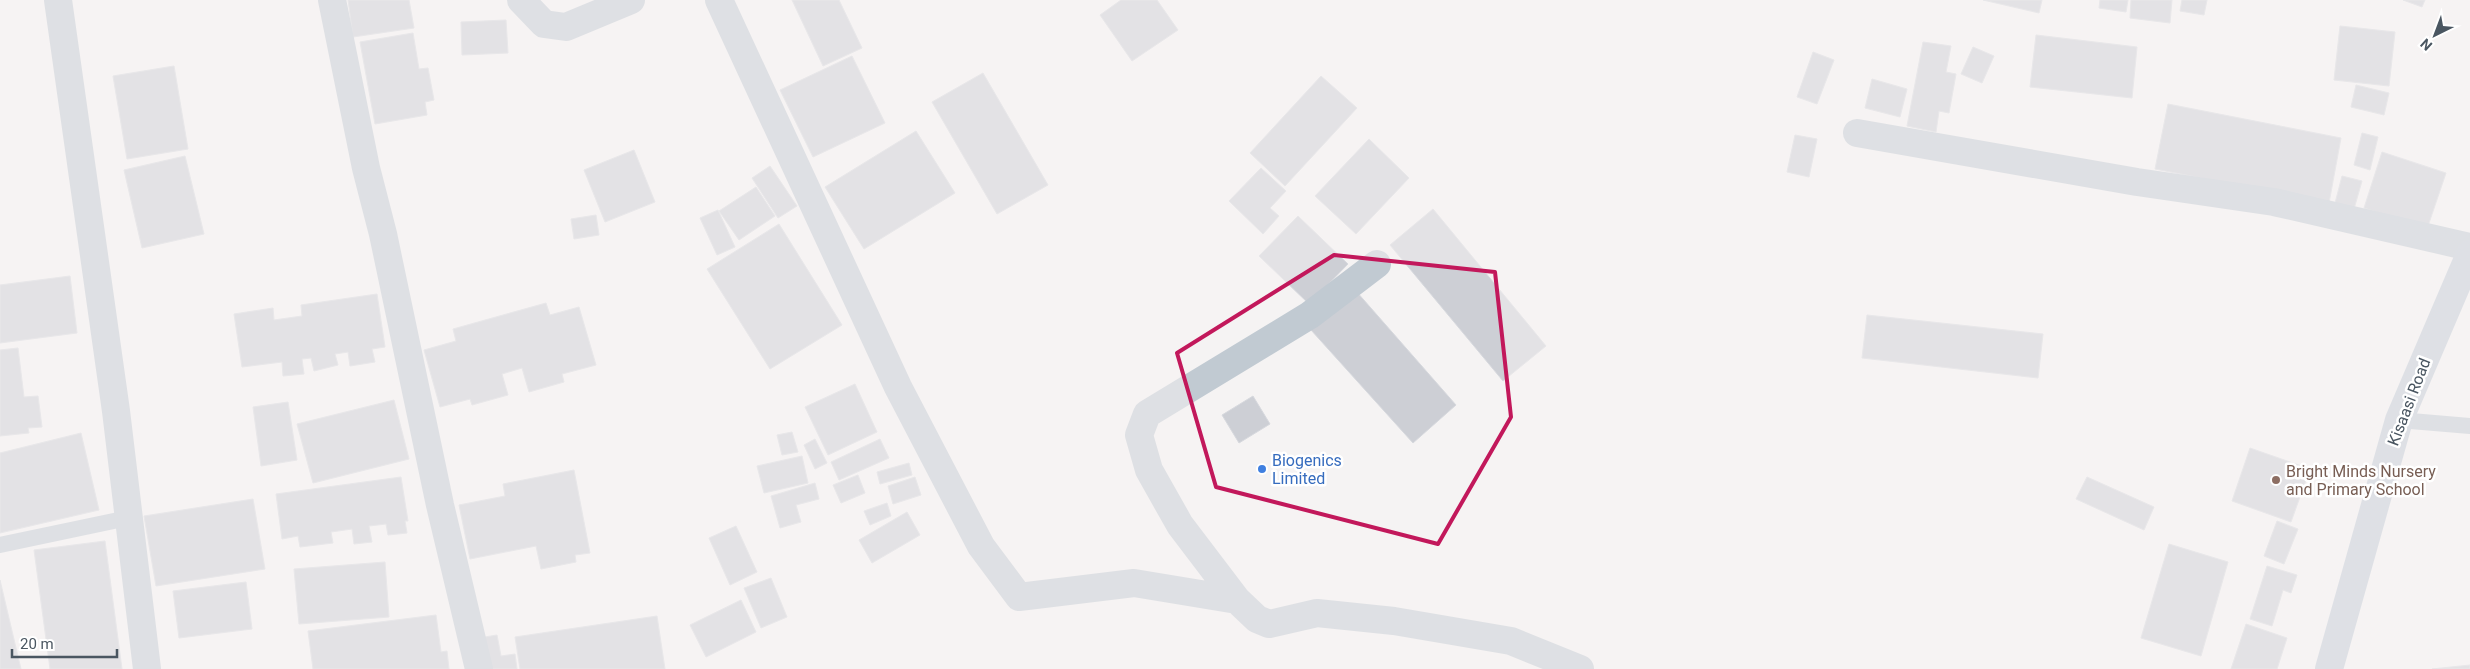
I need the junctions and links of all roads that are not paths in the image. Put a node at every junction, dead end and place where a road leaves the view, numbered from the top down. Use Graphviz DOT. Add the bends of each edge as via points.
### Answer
graph roads {
  1 [pos="58,0"];
  2 [pos="332,0"];
  3 [pos="521,0"];
  4 [pos="631,0"];
  5 [pos="719,0"];
  6 [pos="1857,133"];
  7 [pos="2469,255"];
  8 [pos="1377,264"];
  9 [pos="2399,420"];
  10 [pos="2470,426"];
  11 [pos="128,518"];
  12 [pos="0,545"];
  13 [pos="1237,600"];
  14 [pos="147,669"];
  15 [pos="479,669"];
  16 [pos="1580,669"];
  17 [pos="2329,669"];
  1 -- 11 [label="street"];
  2 -- 15 [label="street" via="440,505"];
  3 -- 4 [label="street" via="544,24 566,26"];
  5 -- 13 [label="street" via="898,387 981,546 1019,597 1134,583"];
  6 -- 7 [label="street" via="2137,182 2274,202"];
  7 -- 9 [label="main road, Kisaasi Road"];
  8 -- 13 [label="street" via="1310,315 1147,414 1139,435 1149,470 1180,525"];
  9 -- 10 [label="lane"];
  9 -- 17 [label="main road, Kisaasi Road"];
  11 -- 12 [label="lane"];
  11 -- 14 [label="street"];
  13 -- 16 [label="street" via="1257,619 1269,624 1317,613 1394,621 1511,641"];
}
